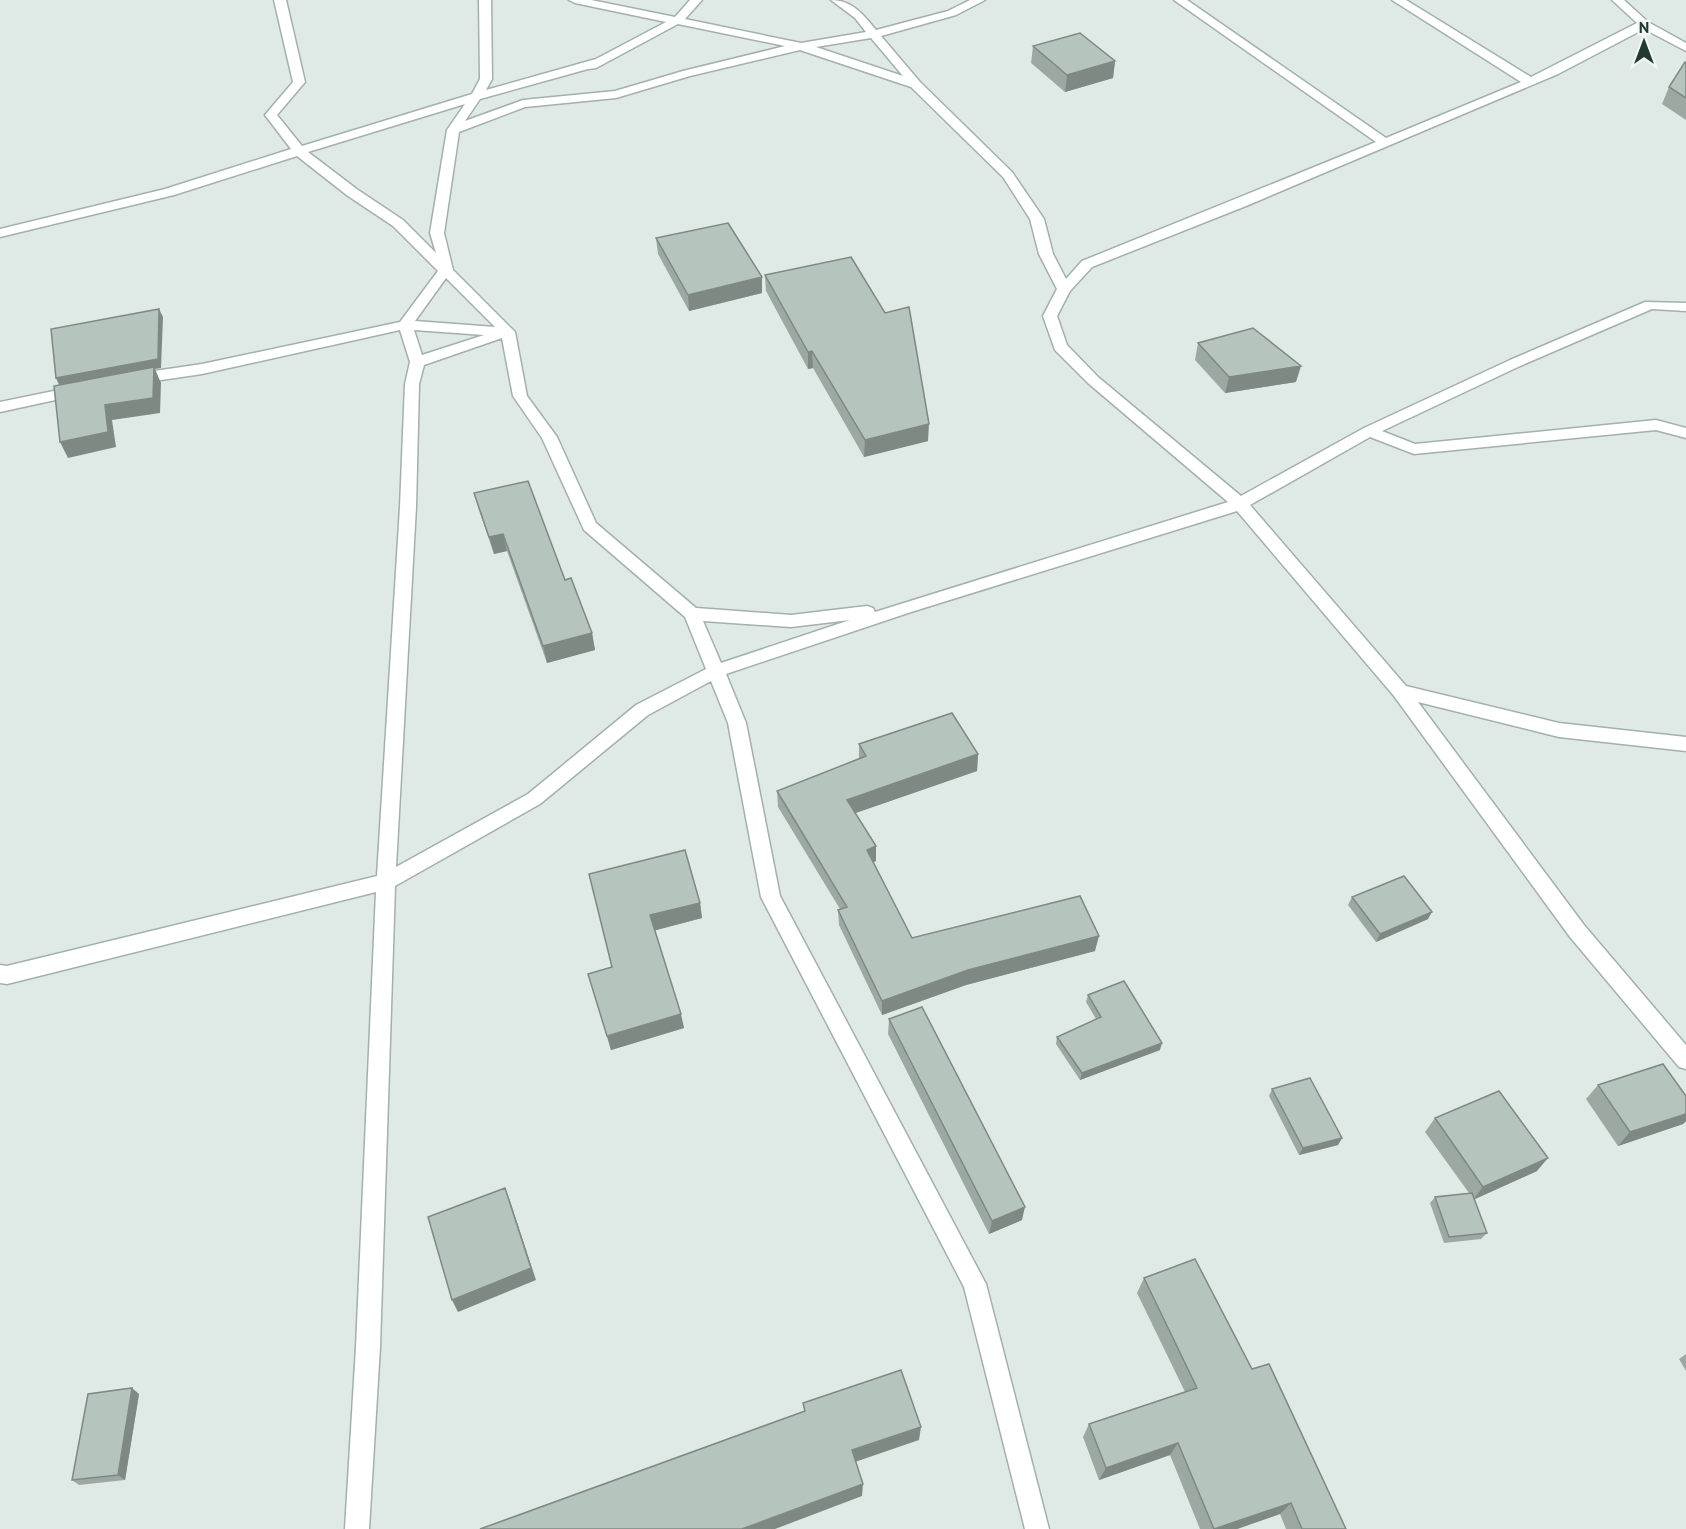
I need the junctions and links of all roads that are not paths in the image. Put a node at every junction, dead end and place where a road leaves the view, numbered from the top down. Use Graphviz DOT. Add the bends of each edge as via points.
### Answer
graph roads {
  1 [pos="280,0"];
  2 [pos="485,0"];
  3 [pos="575,0"];
  4 [pos="696,0"];
  5 [pos="837,0"];
  6 [pos="979,0"];
  7 [pos="1180,0"];
  8 [pos="1398,0"];
  9 [pos="1618,0"];
  10 [pos="678,20"];
  11 [pos="1644,24"];
  12 [pos="874,34"];
  13 [pos="801,46"];
  14 [pos="1686,48"];
  15 [pos="602,61"];
  16 [pos="1530,82"];
  17 [pos="916,85"];
  18 [pos="476,98"];
  19 [pos="523,104"];
  20 [pos="453,130"];
  21 [pos="1385,142"];
  22 [pos="299,151"];
  23 [pos="0,233"];
  24 [pos="447,268"];
  25 [pos="1064,289"];
  26 [pos="1686,307"];
  27 [pos="405,325"];
  28 [pos="508,332"];
  29 [pos="417,362"];
  30 [pos="114,383"];
  31 [pos="91,388"];
  32 [pos="0,407"];
  33 [pos="1369,430"];
  34 [pos="1686,433"];
  35 [pos="1240,504"];
  36 [pos="904,608"];
  37 [pos="692,614"];
  38 [pos="716,671"];
  39 [pos="1400,692"];
  40 [pos="1686,744"];
  41 [pos="386,882"];
  42 [pos="0,974"];
  43 [pos="1686,1060"];
  44 [pos="357,1529"];
  45 [pos="1037,1529"];
  1 -- 22 [label="street" via="299,82 271,115"];
  2 -- 18 [label="street" via="486,78"];
  3 -- 10 [label="street"];
  4 -- 10 [label="street"];
  5 -- 12 [label="street" via="859,16"];
  6 -- 12 [label="street" via="952,13"];
  7 -- 21 [label="street"];
  8 -- 16 [label="street"];
  9 -- 11 [label="street"];
  10 -- 13 [label="street"];
  10 -- 15 [label="street"];
  11 -- 14 [label="street"];
  11 -- 16 [label="street"];
  12 -- 13 [label="street"];
  12 -- 17 [label="street"];
  13 -- 17 [label="street"];
  13 -- 19 [label="street" via="616,94"];
  15 -- 18 [label="street"];
  15 -- 19 [label="street"];
  16 -- 21 [label="street"];
  17 -- 25 [label="street" via="1008,175 1037,219 1046,254"];
  18 -- 19 [label="street"];
  18 -- 20 [label="street"];
  18 -- 22 [label="street"];
  19 -- 20 [label="street"];
  20 -- 24 [label="street" via="437,233"];
  21 -- 25 [label="street" via="1087,264"];
  22 -- 23 [label="street" via="169,192"];
  22 -- 24 [label="street" via="399,223"];
  24 -- 27 [label="street"];
  24 -- 28 [label="street"];
  25 -- 35 [label="street" via="1050,316 1060,347 1093,380"];
  26 -- 33 [label="street" via="1650,305"];
  27 -- 28 [label="street"];
  27 -- 29 [label="street"];
  27 -- 30 [label="street" via="202,369"];
  28 -- 29 [label="street"];
  28 -- 37 [label="street" via="520,396 549,437 590,526"];
  29 -- 41 [label="street" via="412,384"];
  31 -- 32 [label="street"];
  33 -- 34 [label="street" via="1413,449 1656,425"];
  33 -- 35 [label="street"];
  35 -- 36 [label="street"];
  35 -- 39 [label="street"];
  36 -- 37 [label="street" via="791,621"];
  36 -- 38 [label="street"];
  37 -- 38 [label="street"];
  38 -- 41 [label="street" via="642,710 534,799"];
  38 -- 45 [label="street" via="737,723 771,897 975,1284"];
  39 -- 40 [label="street" via="1559,730"];
  39 -- 43 [label="street" via="1577,931"];
  41 -- 42 [label="street"];
  41 -- 44 [label="street"];
}
